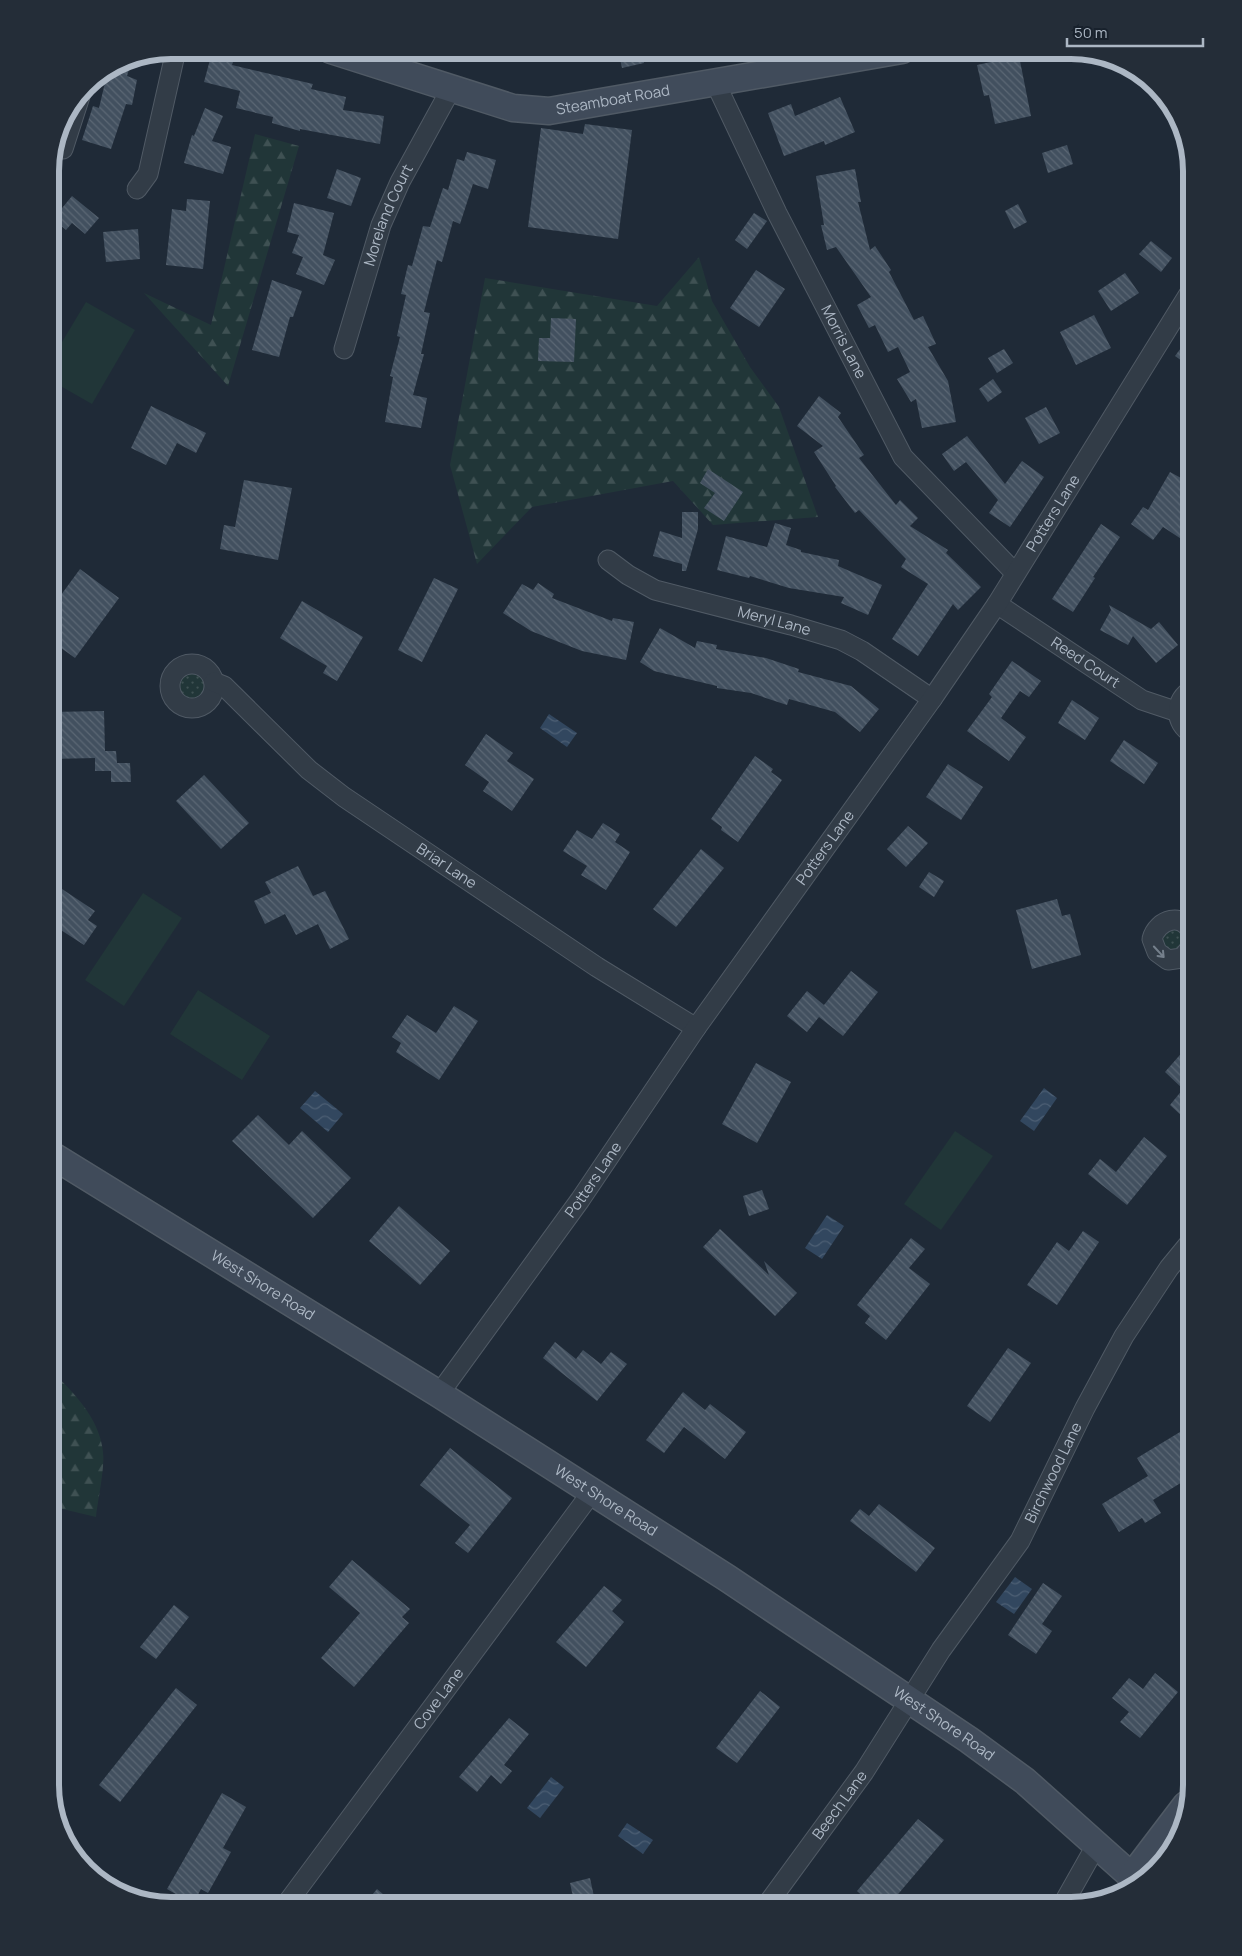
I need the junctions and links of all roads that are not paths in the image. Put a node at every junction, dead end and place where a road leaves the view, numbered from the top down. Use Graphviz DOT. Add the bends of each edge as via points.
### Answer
graph roads {
  1 [pos="174,59"];
  2 [pos="359,59"];
  3 [pos="849,59"];
  4 [pos="715,82"];
  5 [pos="451,89"];
  6 [pos="74,115"];
  7 [pos="63,149"];
  8 [pos="137,190"];
  9 [pos="1183,303"];
  10 [pos="344,349"];
  11 [pos="608,560"];
  12 [pos="1015,573"];
  13 [pos="997,604"];
  14 [pos="214,682"];
  15 [pos="1183,696"];
  16 [pos="932,699"];
  17 [pos="1178,712"];
  18 [pos="1183,726"];
  19 [pos="1183,923"];
  20 [pos="1183,956"];
  21 [pos="696,1028"];
  22 [pos="59,1160"];
  23 [pos="1183,1251"];
  24 [pos="439,1394"];
  25 [pos="592,1492"];
  26 [pos="909,1701"];
  27 [pos="1178,1817"];
  28 [pos="1097,1844"];
  29 [pos="1139,1874"];
  30 [pos="1134,1878"];
  31 [pos="292,1897"];
  32 [pos="773,1897"];
  33 [pos="1067,1897"];
  1 -- 8 [label="street" via="148,174"];
  2 -- 5 [label="main road, Steamboat Road"];
  3 -- 4 [label="main road, Steamboat Road"];
  4 -- 5 [label="main road, Steamboat Road" via="549,111 513,108"];
  4 -- 12 [label="street, Morris Lane" via="777,213 903,458"];
  5 -- 10 [label="street, Moreland Court" via="400,182 381,225"];
  6 -- 7 [label="street"];
  9 -- 12 [label="street, Potters Lane"];
  11 -- 16 [label="street, Meryl Lane" via="655,590 841,640"];
  12 -- 13 [label="street, Potters Lane"];
  13 -- 16 [label="street, Potters Lane"];
  13 -- 17 [label="street, Reed Court" via="1142,700"];
  14 -- 21 [label="street, Briar Lane" via="224,686 308,770 344,797 597,967"];
  15 -- 17 [label="street"];
  16 -- 21 [label="street, Potters Lane"];
  17 -- 18 [label="street"];
  19 -- 20 [label="street, one-way" via="1168,920 1158,926 1152,939 1157,952 1168,960"];
  21 -- 24 [label="street, Potters Lane" via="585,1192"];
  22 -- 24 [label="main road, West Shore Road"];
  23 -- 26 [label="street, Birchwood Lane" via="1124,1336 1020,1542 941,1650"];
  24 -- 25 [label="main road, West Shore Road"];
  25 -- 26 [label="main road, West Shore Road" via="727,1578"];
  25 -- 31 [label="street, Cove Lane"];
  26 -- 28 [label="main road, West Shore Road" via="1025,1781"];
  26 -- 32 [label="street, Beech Lane" via="864,1772"];
  27 -- 29 [label="main road"];
  28 -- 30 [label="main road, West Shore Road"];
  28 -- 33 [label="street"];
}
